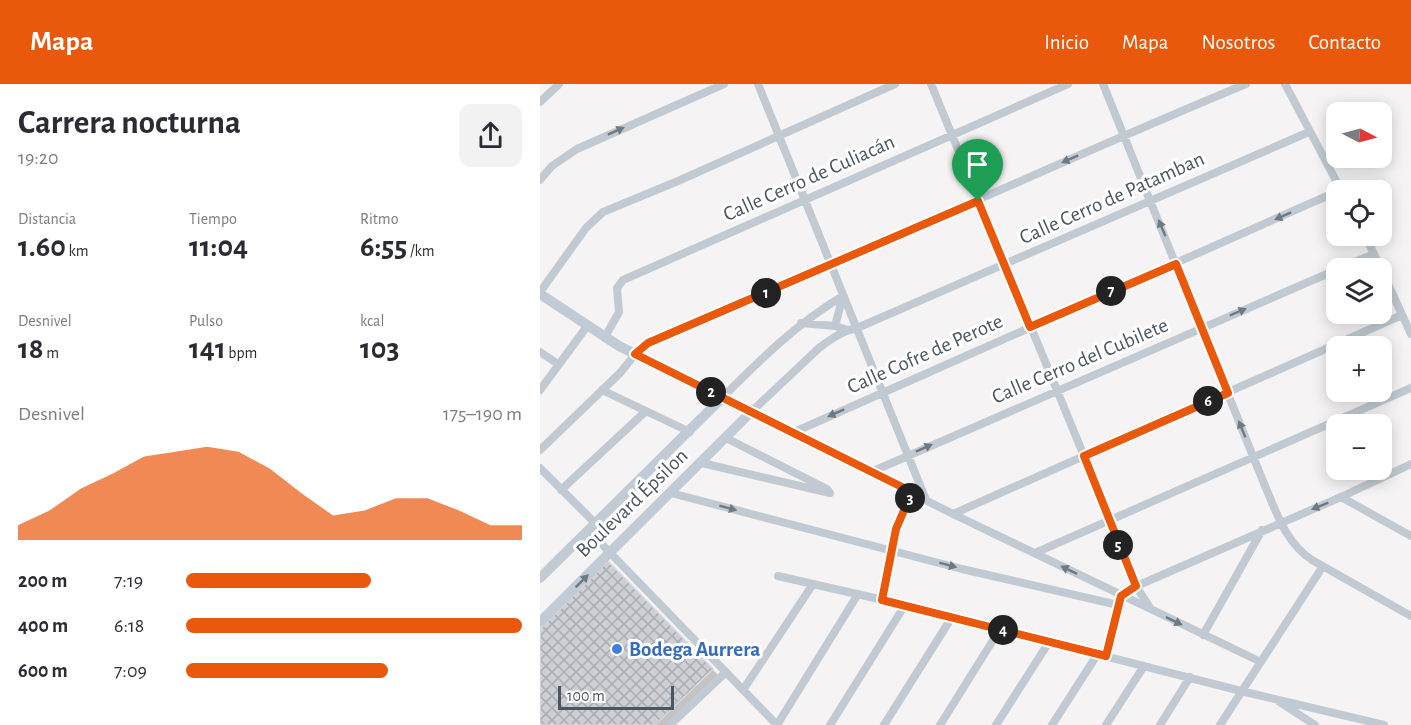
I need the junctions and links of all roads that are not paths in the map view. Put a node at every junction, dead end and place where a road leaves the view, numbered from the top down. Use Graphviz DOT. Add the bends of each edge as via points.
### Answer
graph roads {
  1 [pos="559,84"];
  2 [pos="724,84"];
  3 [pos="759,84"];
  4 [pos="895,84"];
  5 [pos="931,84"];
  6 [pos="1068,84"];
  7 [pos="1103,84"];
  8 [pos="1246,84"];
  9 [pos="1285,84"];
  10 [pos="540,102"];
  11 [pos="1309,132"];
  12 [pos="779,135"];
  13 [pos="952,135"];
  14 [pos="1123,135"];
  15 [pos="540,180"];
  16 [pos="1335,180"];
  17 [pos="1326,196"];
  18 [pos="806,198"];
  19 [pos="1150,200"];
  20 [pos="978,201"];
  21 [pos="1370,246"];
  22 [pos="1374,254"];
  23 [pos="1364,258"];
  24 [pos="1376,258"];
  25 [pos="832,264"];
  26 [pos="1005,264"];
  27 [pos="1176,264"];
  28 [pos="1326,274"];
  29 [pos="540,293"];
  30 [pos="1392,294"];
  31 [pos="843,296"];
  32 [pos="1402,315"];
  33 [pos="801,323"];
  34 [pos="588,325"];
  35 [pos="836,326"];
  36 [pos="1030,327"];
  37 [pos="857,328"];
  38 [pos="1203,328"];
  39 [pos="848,330"];
  40 [pos="1411,334"];
  41 [pos="605,337"];
  42 [pos="540,352"];
  43 [pos="635,354"];
  44 [pos="558,364"];
  45 [pos="1411,388"];
  46 [pos="540,390"];
  47 [pos="602,390"];
  48 [pos="1057,390"];
  49 [pos="883,392"];
  50 [pos="1228,393"];
  51 [pos="722,398"];
  52 [pos="646,411"];
  53 [pos="752,412"];
  54 [pos="690,432"];
  55 [pos="792,433"];
  56 [pos="726,438"];
  57 [pos="540,450"];
  58 [pos="907,456"];
  59 [pos="1084,456"];
  60 [pos="1254,457"];
  61 [pos="702,463"];
  62 [pos="1411,464"];
  63 [pos="540,468"];
  64 [pos="871,472"];
  65 [pos="561,490"];
  66 [pos="912,492"];
  67 [pos="671,493"];
  68 [pos="1341,497"];
  69 [pos="926,500"];
  70 [pos="953,514"];
  71 [pos="1108,521"];
  72 [pos="1281,522"];
  73 [pos="591,527"];
  74 [pos="1263,530"];
  75 [pos="1411,536"];
  76 [pos="891,550"];
  77 [pos="610,552"];
  78 [pos="1035,553"];
  79 [pos="1323,566"];
  80 [pos="778,576"];
  81 [pos="540,578"];
  82 [pos="813,584"];
  83 [pos="1136,586"];
  84 [pos="858,594"];
  85 [pos="1121,596"];
  86 [pos="882,600"];
  87 [pos="905,605"];
  88 [pos="1118,605"];
  89 [pos="1150,610"];
  90 [pos="1411,616"];
  91 [pos="952,617"];
  92 [pos="540,622"];
  93 [pos="1000,629"];
  94 [pos="1203,635"];
  95 [pos="1048,642"];
  96 [pos="1101,656"];
  97 [pos="1261,662"];
  98 [pos="1144,666"];
  99 [pos="726,672"];
  100 [pos="1190,677"];
  101 [pos="743,690"];
  102 [pos="1241,692"];
  103 [pos="1272,698"];
  104 [pos="1224,724"];
  105 [pos="670,725"];
  106 [pos="777,725"];
  107 [pos="830,725"];
  108 [pos="884,725"];
  109 [pos="940,725"];
  110 [pos="996,725"];
  111 [pos="1052,725"];
  112 [pos="1106,725"];
  113 [pos="1160,725"];
  114 [pos="1315,725"];
  115 [pos="1384,725"];
  1 -- 10 [label="street"];
  15 -- 2 [label="street, one-way" via="552,166 577,149"];
  3 -- 12 [label="street"];
  4 -- 12 [label="street"];
  5 -- 13 [label="street"];
  6 -- 13 [label="street, Calle Cerro de Culiacán"];
  7 -- 14 [label="street"];
  8 -- 14 [label="street"];
  9 -- 11 [label="street"];
  11 -- 16 [label="street"];
  11 -- 19 [label="street, Calle Cerro de Patamban"];
  12 -- 18 [label="street"];
  12 -- 29 [label="street" via="603,212 586,228"];
  13 -- 18 [label="street, Calle Cerro de Culiacán"];
  13 -- 20 [label="street"];
  14 -- 19 [label="street"];
  14 -- 20 [label="street, one-way"];
  17 -- 27 [label="street, Calle Cofre de Perote, one-way"];
  18 -- 25 [label="street"];
  18 -- 41 [label="street, Calle Cerro de Culiacán" via="623,280 617,288 620,312"];
  19 -- 26 [label="street, Calle Cerro de Patamban"];
  27 -- 19 [label="street, one-way"];
  20 -- 25 [label="street"];
  20 -- 26 [label="street"];
  21 -- 22 [label="street"];
  22 -- 23 [label="street, Calle Cerro del Cubilete"];
  22 -- 24 [label="street"];
  25 -- 31 [label="street"];
  25 -- 43 [label="street" via="648,343"];
  26 -- 36 [label="street"];
  26 -- 37 [label="street, Calle Cerro de Patamban"];
  27 -- 36 [label="street, Calle Cofre de Perote"];
  27 -- 38 [label="street"];
  38 -- 28 [label="street, Calle Cerro del Cubilete, one-way"];
  29 -- 34 [label="street"];
  30 -- 32 [label="street"];
  31 -- 33 [label="street"];
  31 -- 35 [label="street"];
  31 -- 37 [label="street"];
  32 -- 40 [label="street"];
  32 -- 50 [label="street"];
  33 -- 35 [label="street"];
  33 -- 51 [label="street"];
  34 -- 41 [label="street"];
  34 -- 44 [label="street"];
  35 -- 39 [label="street"];
  36 -- 48 [label="street"];
  36 -- 49 [label="street, Calle Cofre de Perote"];
  37 -- 39 [label="street, Calle Cerro de Patamban"];
  37 -- 49 [label="street"];
  38 -- 48 [label="street, Calle Cerro del Cubilete"];
  38 -- 50 [label="street"];
  39 -- 53 [label="street, Calle Cerro de Patamban" via="819,348"];
  41 -- 43 [label="street"];
  42 -- 44 [label="street"];
  43 -- 47 [label="street"];
  43 -- 51 [label="street"];
  44 -- 46 [label="street"];
  45 -- 60 [label="street"];
  47 -- 52 [label="street"];
  47 -- 57 [label="street"];
  58 -- 48 [label="street, Calle Cerro del Cubilete, one-way"];
  48 -- 59 [label="street"];
  49 -- 55 [label="street, Calle Cofre de Perote, one-way"];
  49 -- 58 [label="street"];
  50 -- 59 [label="street"];
  60 -- 50 [label="street, one-way"];
  51 -- 53 [label="street"];
  51 -- 54 [label="street, Boulevard Épsilon"];
  52 -- 54 [label="street"];
  52 -- 65 [label="street"];
  53 -- 55 [label="street"];
  53 -- 56 [label="street, Boulevard Épsilon"];
  54 -- 73 [label="street, Boulevard Épsilon"];
  55 -- 64 [label="street"];
  56 -- 61 [label="street, Boulevard Épsilon"];
  56 -- 61 [label="street" via="830,493"];
  58 -- 64 [label="street, Calle Cerro del Cubilete"];
  58 -- 69 [label="street"];
  59 -- 70 [label="street"];
  59 -- 71 [label="street"];
  60 -- 71 [label="street"];
  60 -- 72 [label="street"];
  61 -- 67 [label="street, Boulevard Épsilon"];
  62 -- 68 [label="street"];
  63 -- 65 [label="street"];
  64 -- 66 [label="street"];
  65 -- 73 [label="street"];
  66 -- 69 [label="street"];
  66 -- 76 [label="street"];
  67 -- 76 [label="street, one-way"];
  67 -- 77 [label="street, Boulevard Épsilon"];
  68 -- 72 [label="street, one-way"];
  68 -- 75 [label="street"];
  69 -- 70 [label="street"];
  70 -- 78 [label="street"];
  71 -- 78 [label="street"];
  71 -- 83 [label="street"];
  72 -- 74 [label="street"];
  72 -- 79 [label="street" via="1302,554"];
  73 -- 77 [label="street"];
  73 -- 81 [label="street, Boulevard Épsilon"];
  74 -- 83 [label="street"];
  74 -- 94 [label="street"];
  76 -- 86 [label="street"];
  76 -- 88 [label="street, one-way"];
  92 -- 77 [label="street, Boulevard Épsilon, one-way"];
  77 -- 99 [label="street"];
  85 -- 78 [label="street, one-way"];
  79 -- 90 [label="street"];
  79 -- 97 [label="street"];
  80 -- 82 [label="street"];
  82 -- 84 [label="street"];
  82 -- 101 [label="street"];
  83 -- 85 [label="street"];
  83 -- 89 [label="street"];
  84 -- 86 [label="street"];
  84 -- 106 [label="street"];
  85 -- 88 [label="street"];
  85 -- 89 [label="street"];
  86 -- 87 [label="street"];
  87 -- 91 [label="street"];
  87 -- 107 [label="street"];
  88 -- 96 [label="street"];
  89 -- 94 [label="street, one-way"];
  91 -- 93 [label="street"];
  91 -- 108 [label="street"];
  93 -- 95 [label="street"];
  93 -- 109 [label="street"];
  94 -- 97 [label="street"];
  95 -- 96 [label="street"];
  95 -- 110 [label="street"];
  96 -- 98 [label="street"];
  96 -- 111 [label="street"];
  97 -- 102 [label="street"];
  98 -- 100 [label="street"];
  98 -- 112 [label="street"];
  99 -- 101 [label="street"];
  99 -- 105 [label="street"];
  100 -- 102 [label="street"];
  100 -- 113 [label="street"];
  101 -- 106 [label="street"];
  102 -- 103 [label="street"];
  102 -- 104 [label="street"];
  103 -- 114 [label="street"];
  103 -- 115 [label="street"];
}
